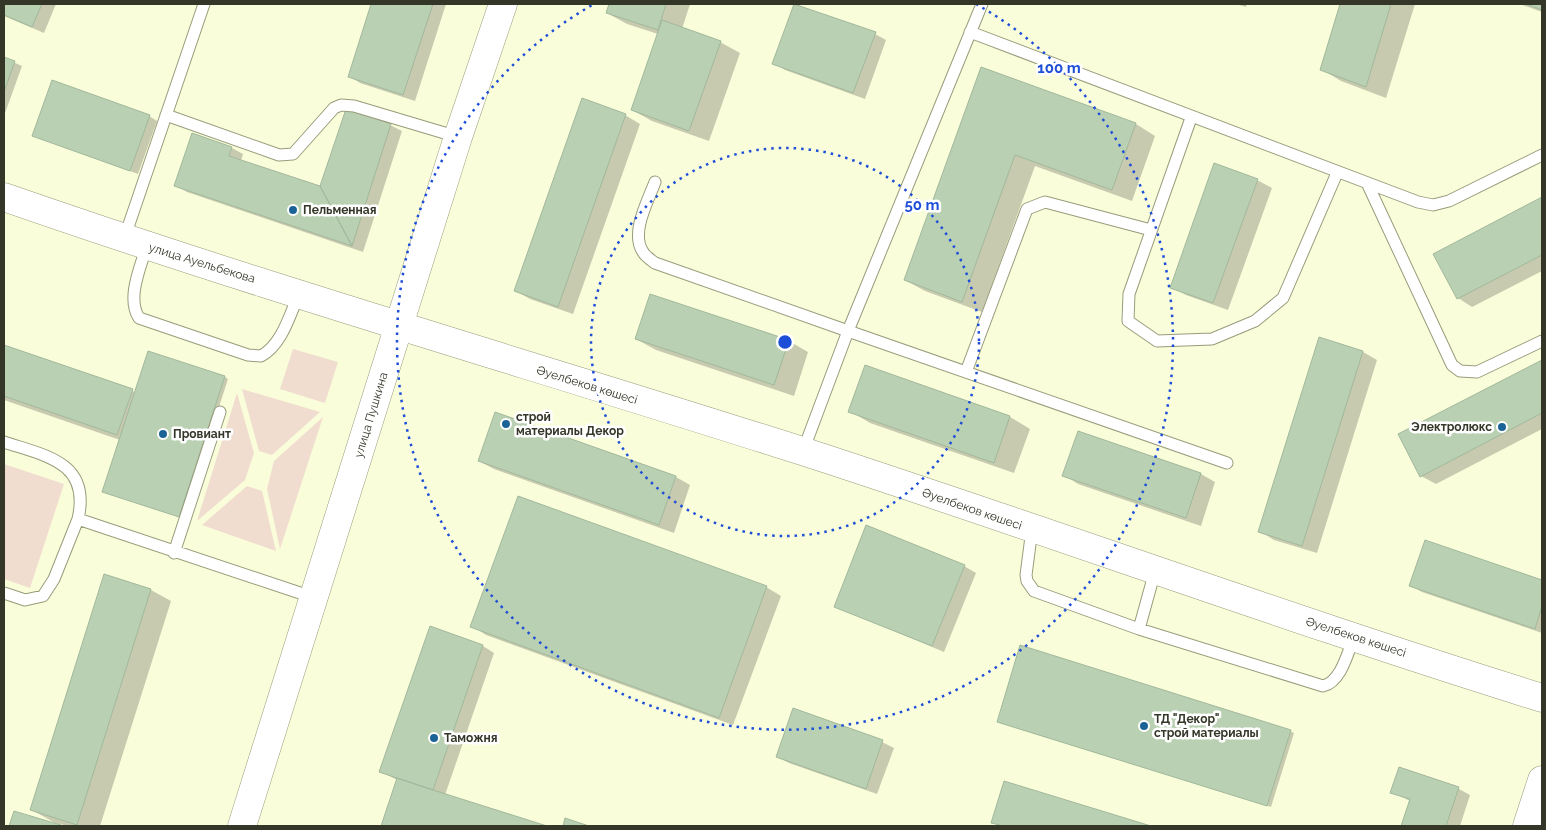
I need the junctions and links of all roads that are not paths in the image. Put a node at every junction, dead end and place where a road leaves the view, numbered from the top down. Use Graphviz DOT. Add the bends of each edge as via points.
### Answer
graph roads {
  1 [pos="204,4"];
  2 [pos="503,4"];
  3 [pos="982,4"];
  4 [pos="970,32"];
  5 [pos="166,115"];
  6 [pos="1191,118"];
  7 [pos="458,137"];
  8 [pos="1542,155"];
  9 [pos="1337,173"];
  10 [pos="655,182"];
  11 [pos="1368,186"];
  12 [pos="4,197"];
  13 [pos="1151,230"];
  14 [pos="135,242"];
  15 [pos="299,293"];
  16 [pos="400,327"];
  17 [pos="848,331"];
  18 [pos="1542,341"];
  19 [pos="966,372"];
  20 [pos="220,412"];
  21 [pos="4,442"];
  22 [pos="803,452"];
  23 [pos="1227,463"];
  24 [pos="78,519"];
  25 [pos="1032,529"];
  26 [pos="174,552"];
  27 [pos="1155,570"];
  28 [pos="4,594"];
  29 [pos="314,598"];
  30 [pos="1139,628"];
  31 [pos="1354,637"];
  32 [pos="1542,698"];
  33 [pos="1542,780"];
  34 [pos="242,826"];
  35 [pos="1527,826"];
  1 -- 5 [label="lane"];
  2 -- 7 [label="street, улица Пушкина"];
  3 -- 4 [label="lane"];
  4 -- 6 [label="lane"];
  4 -- 17 [label="lane"];
  5 -- 7 [label="lane" via="279,156 293,154 329,112 340,105 354,106"];
  5 -- 14 [label="lane"];
  6 -- 9 [label="lane"];
  6 -- 13 [label="lane"];
  7 -- 16 [label="street, улица Пушкина"];
  8 -- 11 [label="lane" via="1466,194 1433,204"];
  9 -- 11 [label="lane"];
  9 -- 13 [label="lane" via="1283,298 1255,321 1212,339 1157,340 1128,321 1128,294"];
  10 -- 17 [label="lane" via="639,236 642,251 654,263"];
  11 -- 18 [label="lane" via="1452,364 1460,371 1476,372"];
  12 -- 14 [label="street, улица Ауельбекова"];
  13 -- 19 [label="lane" via="1045,202 1028,209"];
  14 -- 15 [label="street, улица Ауельбекова"];
  14 -- 15 [label="lane" via="134,308 139,318 248,355 261,356 271,348"];
  15 -- 16 [label="street, улица Ауельбекова"];
  16 -- 22 [label="street, Әуелбеков көшесі"];
  16 -- 29 [label="street, улица Пушкина"];
  17 -- 19 [label="lane"];
  17 -- 22 [label="lane"];
  19 -- 23 [label="lane"];
  20 -- 26 [label="lane"];
  21 -- 24 [label="lane" via="52,458 70,472 80,488"];
  22 -- 25 [label="street, Әуелбеков көшесі"];
  24 -- 26 [label="lane"];
  24 -- 28 [label="lane" via="54,579 43,596 25,600"];
  25 -- 27 [label="street, Әуелбеков көшесі"];
  25 -- 30 [label="lane" via="1026,576 1034,591"];
  26 -- 29 [label="lane"];
  27 -- 30 [label="lane"];
  27 -- 31 [label="street, Әуелбеков көшесі"];
  29 -- 34 [label="street, улица Пушкина"];
  30 -- 31 [label="lane" via="1323,686 1336,678"];
  31 -- 32 [label="street, Әуелбеков көшесі"];
  33 -- 35 [label="street"];
}
